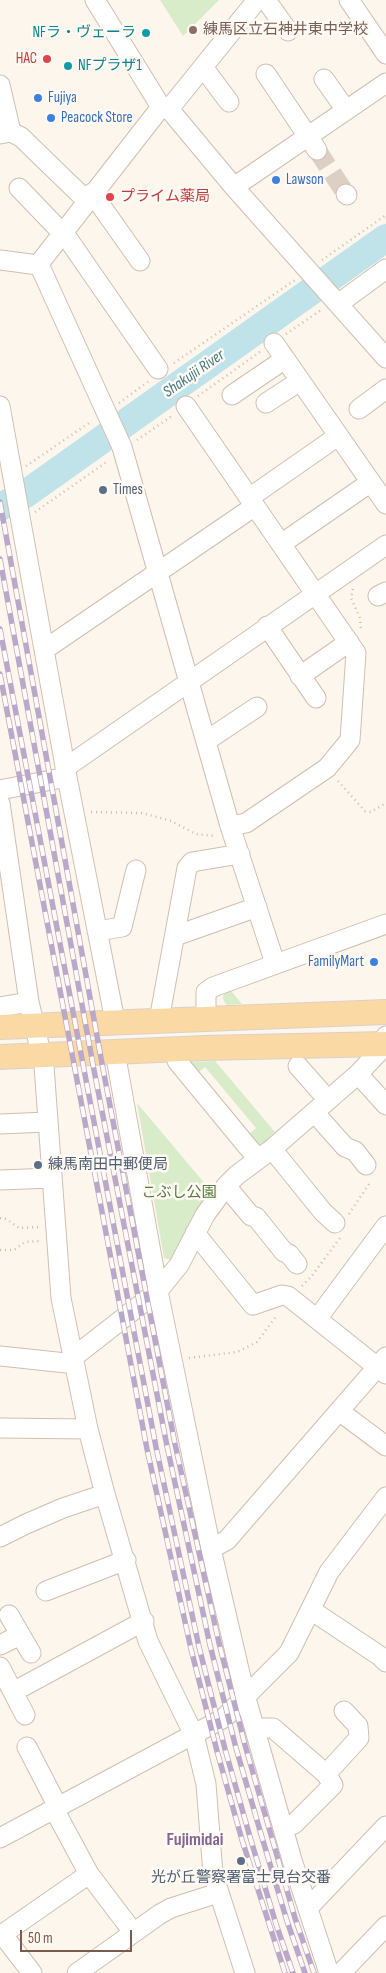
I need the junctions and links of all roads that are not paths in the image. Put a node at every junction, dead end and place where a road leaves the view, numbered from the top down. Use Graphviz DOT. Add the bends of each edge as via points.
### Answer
graph roads {
  1 [pos="257,0"];
  2 [pos="266,0"];
  3 [pos="349,0"];
  4 [pos="92,2"];
  5 [pos="288,31"];
  6 [pos="386,54"];
  7 [pos="203,67"];
  8 [pos="266,74"];
  9 [pos="324,79"];
  10 [pos="386,83"];
  11 [pos="0,85"];
  12 [pos="230,102"];
  13 [pos="165,108"];
  14 [pos="346,110"];
  15 [pos="5,133"];
  16 [pos="312,143"];
  17 [pos="234,187"];
  18 [pos="19,188"];
  19 [pos="89,196"];
  20 [pos="61,232"];
  21 [pos="0,260"];
  22 [pos="140,262"];
  23 [pos="38,265"];
  24 [pos="386,269"];
  25 [pos="336,303"];
  26 [pos="274,342"];
  27 [pos="385,355"];
  28 [pos="285,359"];
  29 [pos="160,371"];
  30 [pos="300,381"];
  31 [pos="386,389"];
  32 [pos="232,396"];
  33 [pos="266,403"];
  34 [pos="0,406"];
  35 [pos="186,406"];
  36 [pos="359,409"];
  37 [pos="338,436"];
  38 [pos="371,482"];
  39 [pos="252,502"];
  40 [pos="386,504"];
  41 [pos="281,544"];
  42 [pos="386,545"];
  43 [pos="159,572"];
  44 [pos="315,593"];
  45 [pos="268,626"];
  46 [pos="348,642"];
  47 [pos="44,650"];
  48 [pos="300,676"];
  49 [pos="188,681"];
  50 [pos="316,698"];
  51 [pos="257,707"];
  52 [pos="206,741"];
  53 [pos="66,772"];
  54 [pos="0,790"];
  55 [pos="0,804"];
  56 [pos="235,840"];
  57 [pos="136,870"];
  58 [pos="257,907"];
  59 [pos="386,924"];
  60 [pos="97,931"];
  61 [pos="175,936"];
  62 [pos="275,963"];
  63 [pos="29,1002"];
  64 [pos="0,1006"];
  65 [pos="386,1012"];
  66 [pos="206,1018"];
  67 [pos="160,1020"];
  68 [pos="115,1021"];
  69 [pos="35,1025"];
  70 [pos="0,1027"];
  71 [pos="385,1041"];
  72 [pos="115,1052"];
  73 [pos="42,1055"];
  74 [pos="0,1057"];
  75 [pos="177,1061"];
  76 [pos="298,1066"];
  77 [pos="358,1074"];
  78 [pos="386,1105"];
  79 [pos="321,1106"];
  80 [pos="48,1122"];
  81 [pos="0,1124"];
  82 [pos="264,1154"];
  83 [pos="366,1165"];
  84 [pos="52,1178"];
  85 [pos="0,1180"];
  86 [pos="226,1186"];
  87 [pos="335,1223"];
  88 [pos="386,1226"];
  89 [pos="195,1233"];
  90 [pos="297,1264"];
  91 [pos="158,1291"];
  92 [pos="317,1320"];
  93 [pos="0,1356"];
  94 [pos="74,1358"];
  95 [pos="383,1366"];
  96 [pos="339,1411"];
  97 [pos="0,1428"];
  98 [pos="88,1429"];
  99 [pos="386,1446"];
  100 [pos="105,1494"];
  101 [pos="386,1497"];
  102 [pos="0,1537"];
  103 [pos="211,1549"];
  104 [pos="126,1560"];
  105 [pos="46,1591"];
  106 [pos="311,1610"];
  107 [pos="9,1615"];
  108 [pos="144,1622"];
  109 [pos="20,1635"];
  110 [pos="0,1645"];
  111 [pos="31,1653"];
  112 [pos="384,1656"];
  113 [pos="0,1667"];
  114 [pos="13,1692"];
  115 [pos="245,1695"];
  116 [pos="344,1711"];
  117 [pos="25,1715"];
  118 [pos="256,1728"];
  119 [pos="194,1735"];
  120 [pos="27,1747"];
  121 [pos="326,1774"];
  122 [pos="56,1808"];
  123 [pos="386,1826"];
  124 [pos="284,1828"];
  125 [pos="0,1838"];
  126 [pos="89,1874"];
  127 [pos="218,1892"];
  128 [pos="308,1908"];
  129 [pos="386,1926"];
  130 [pos="133,1932"];
  131 [pos="239,1970"];
  132 [pos="32,1973"];
  133 [pos="76,1973"];
  134 [pos="329,1973"];
  135 [pos="341,1973"];
  1 -- 7 [label="street"];
  2 -- 5 [label="street"];
  3 -- 6 [label="street"];
  4 -- 13 [label="street"];
  7 -- 12 [label="street"];
  7 -- 13 [label="street"];
  8 -- 16 [label="street"];
  9 -- 14 [label="street"];
  10 -- 14 [label="street"];
  11 -- 15 [label="street"];
  13 -- 17 [label="street"];
  13 -- 19 [label="street"];
  14 -- 16 [label="street"];
  15 -- 19 [label="street" via="21,137"];
  16 -- 17 [label="street"];
  17 -- 25 [label="street"];
  18 -- 20 [label="street"];
  19 -- 20 [label="street"];
  19 -- 22 [label="street"];
  20 -- 23 [label="street"];
  20 -- 29 [label="street"];
  21 -- 23 [label="street"];
  23 -- 43 [label="street" via="122,447"];
  24 -- 25 [label="street"];
  25 -- 27 [label="street"];
  26 -- 28 [label="street"];
  28 -- 30 [label="street"];
  28 -- 32 [label="street"];
  30 -- 33 [label="street"];
  30 -- 37 [label="street"];
  31 -- 36 [label="street"];
  34 -- 47 [label="street" via="18,472 20,516"];
  35 -- 39 [label="street"];
  37 -- 38 [label="street"];
  37 -- 39 [label="street"];
  38 -- 40 [label="street"];
  38 -- 41 [label="street"];
  39 -- 41 [label="street"];
  39 -- 43 [label="street"];
  41 -- 44 [label="street"];
  42 -- 44 [label="street"];
  43 -- 47 [label="street"];
  43 -- 49 [label="street"];
  44 -- 45 [label="street"];
  44 -- 46 [label="street"];
  45 -- 48 [label="street"];
  45 -- 49 [label="street"];
  46 -- 48 [label="street"];
  46 -- 56 [label="street" via="356,653 350,740 327,768 246,823"];
  47 -- 53 [label="street"];
  48 -- 50 [label="street"];
  49 -- 52 [label="street"];
  49 -- 53 [label="street"];
  51 -- 52 [label="street"];
  52 -- 56 [label="street"];
  53 -- 54 [label="street"];
  53 -- 60 [label="street"];
  55 -- 63 [label="street"];
  56 -- 58 [label="street"];
  56 -- 61 [label="street" via="189,864"];
  57 -- 60 [label="street" via="122,927"];
  58 -- 61 [label="street"];
  58 -- 62 [label="street"];
  59 -- 62 [label="street"];
  60 -- 68 [label="street"];
  61 -- 67 [label="street"];
  62 -- 66 [label="street" via="213,986 206,992"];
  63 -- 64 [label="street"];
  63 -- 69 [label="street"];
  65 -- 66 [label="main road"];
  66 -- 67 [label="main road"];
  67 -- 68 [label="main road"];
  68 -- 69 [label="main road"];
  69 -- 70 [label="main road"];
  69 -- 73 [label="street"];
  71 -- 72 [label="main road"];
  71 -- 77 [label="street"];
  72 -- 73 [label="main road"];
  72 -- 91 [label="street"];
  73 -- 74 [label="main road"];
  73 -- 80 [label="street"];
  75 -- 82 [label="street"];
  76 -- 79 [label="street"];
  77 -- 78 [label="street"];
  77 -- 79 [label="street"];
  79 -- 82 [label="street"];
  79 -- 83 [label="street" via="344,1148 355,1151"];
  80 -- 81 [label="street"];
  80 -- 84 [label="street"];
  82 -- 86 [label="street"];
  82 -- 87 [label="street"];
  84 -- 85 [label="street"];
  84 -- 94 [label="street" via="61,1298"];
  86 -- 89 [label="street"];
  86 -- 90 [label="street"];
  88 -- 92 [label="street"];
  89 -- 91 [label="street" via="178,1265"];
  89 -- 92 [label="street" via="253,1305 282,1295"];
  91 -- 94 [label="street"];
  91 -- 103 [label="street"];
  92 -- 95 [label="street"];
  93 -- 94 [label="street" via="66,1363"];
  94 -- 98 [label="street"];
  95 -- 96 [label="street"];
  96 -- 99 [label="street"];
  96 -- 103 [label="street" via="227,1540"];
  97 -- 98 [label="street"];
  98 -- 100 [label="street"];
  100 -- 102 [label="street"];
  100 -- 104 [label="street"];
  101 -- 106 [label="street" via="329,1572"];
  103 -- 115 [label="street"];
  104 -- 105 [label="street"];
  104 -- 108 [label="street"];
  106 -- 112 [label="street"];
  106 -- 115 [label="street" via="290,1652"];
  107 -- 109 [label="street"];
  108 -- 114 [label="street"];
  108 -- 119 [label="street" via="148,1641"];
  109 -- 110 [label="street"];
  109 -- 111 [label="street"];
  113 -- 114 [label="street"];
  114 -- 117 [label="street"];
  115 -- 118 [label="street"];
  115 -- 119 [label="street" via="224,1718"];
  116 -- 121 [label="street" via="358,1726 359,1738"];
  118 -- 121 [label="street" via="274,1728"];
  118 -- 124 [label="street"];
  119 -- 122 [label="street"];
  119 -- 127 [label="street" via="206,1784 213,1874"];
  120 -- 122 [label="street"];
  121 -- 124 [label="street" via="333,1785 294,1824"];
  122 -- 125 [label="street"];
  122 -- 126 [label="street"];
  123 -- 128 [label="street"];
  124 -- 128 [label="street"];
  126 -- 130 [label="street"];
  126 -- 132 [label="street" via="7,1931 6,1939"];
  127 -- 130 [label="street" via="171,1908"];
  127 -- 131 [label="street"];
  128 -- 134 [label="street"];
  129 -- 135 [label="street"];
  130 -- 133 [label="street"];
}
